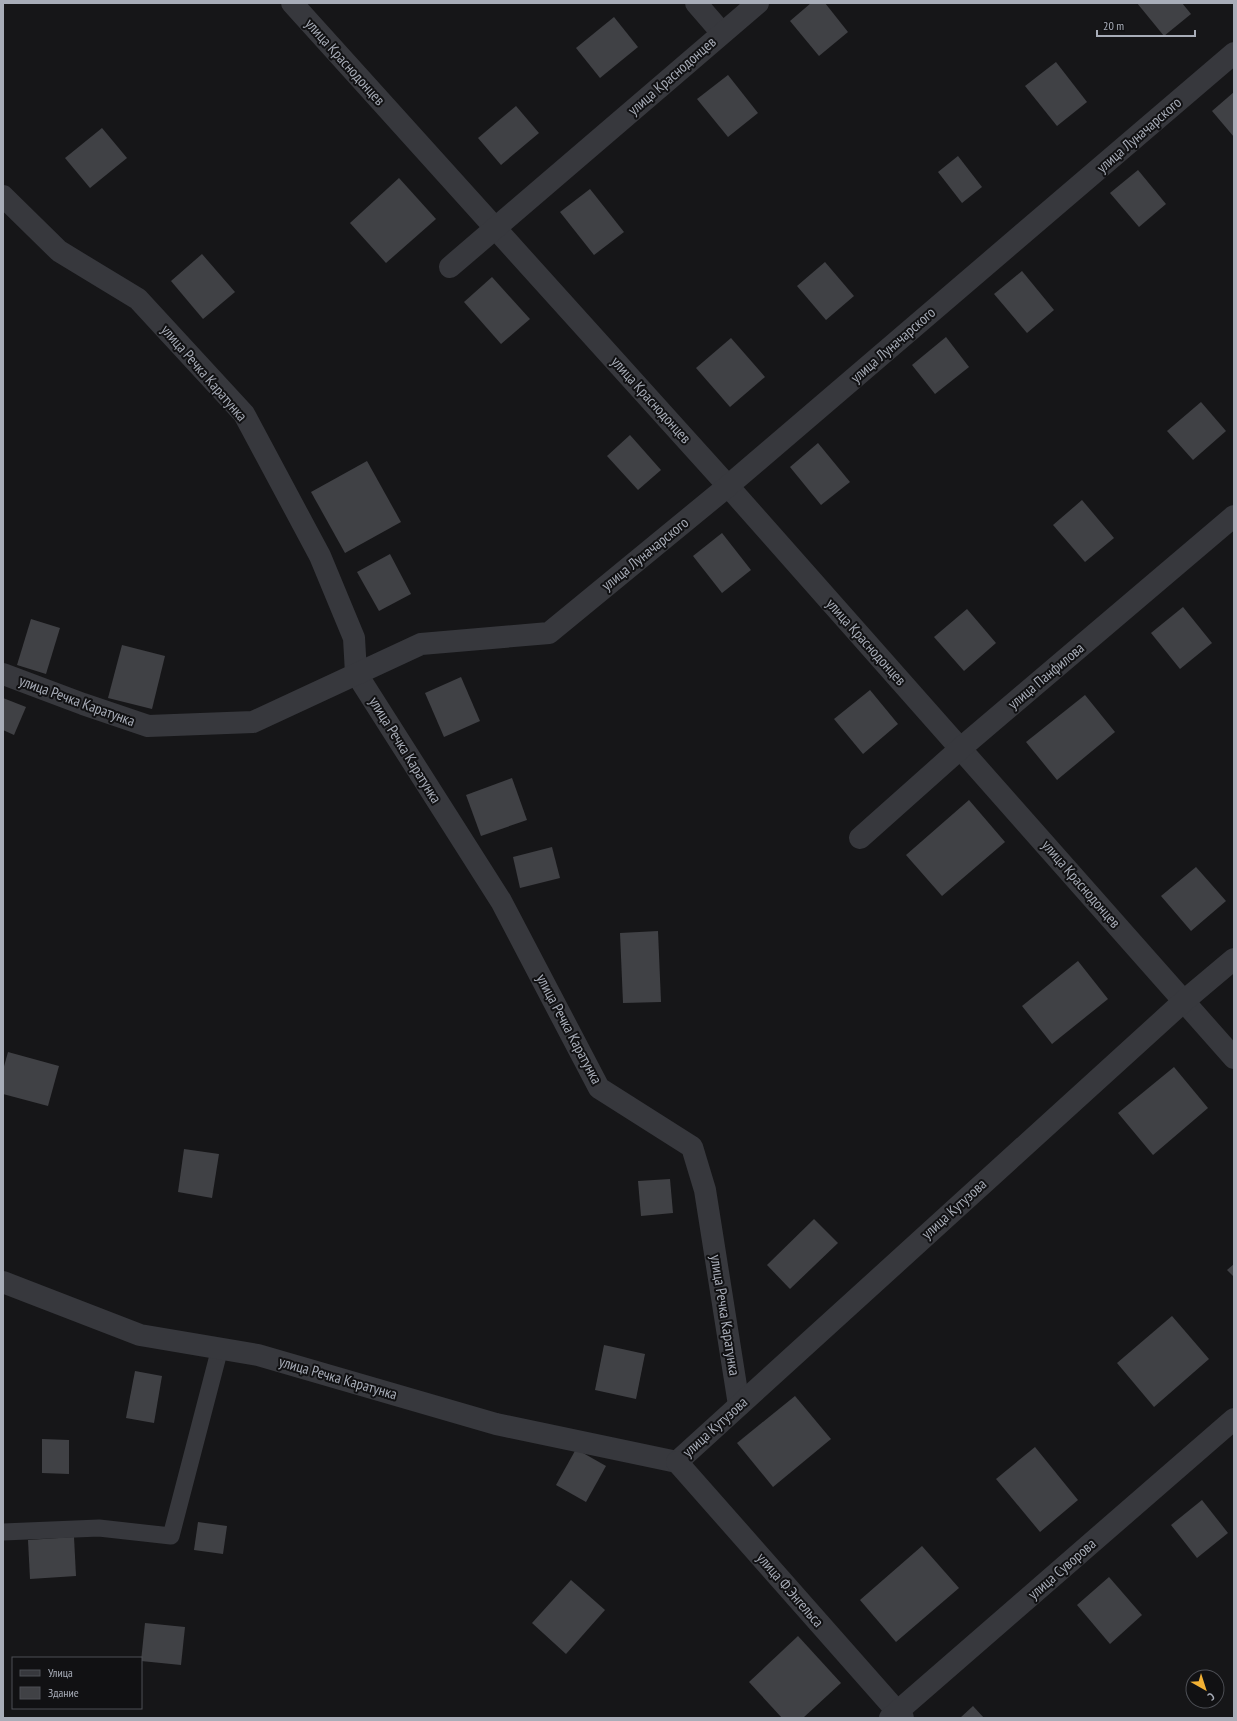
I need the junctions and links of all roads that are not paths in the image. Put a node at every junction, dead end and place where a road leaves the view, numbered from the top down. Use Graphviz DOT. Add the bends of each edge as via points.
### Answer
graph roads {
  1 [pos="292,3"];
  2 [pos="696,3"];
  3 [pos="758,3"];
  4 [pos="722,33"];
  5 [pos="1234,53"];
  6 [pos="3,196"];
  7 [pos="496,227"];
  8 [pos="450,267"];
  9 [pos="728,486"];
  10 [pos="1234,516"];
  11 [pos="549,633"];
  12 [pos="356,673"];
  13 [pos="3,674"];
  14 [pos="961,748"];
  15 [pos="860,838"];
  16 [pos="1234,959"];
  17 [pos="1184,1001"];
  18 [pos="1234,1058"];
  19 [pos="3,1282"];
  20 [pos="220,1348"];
  21 [pos="739,1405"];
  22 [pos="1234,1419"];
  23 [pos="677,1462"];
  24 [pos="3,1532"];
  25 [pos="897,1716"];
  1 -- 7 [label="street, улица Краснодонцев"];
  2 -- 4 [label="street"];
  3 -- 4 [label="street, улица Краснодонцев"];
  4 -- 7 [label="street, улица Краснодонцев"];
  5 -- 9 [label="street, улица Луначарского"];
  6 -- 12 [label="street, улица Речка Каратунка" via="59,251 138,299 244,414 320,556 354,638"];
  7 -- 8 [label="street, улица Краснодонцев"];
  7 -- 9 [label="street, улица Краснодонцев"];
  9 -- 11 [label="street, улица Луначарского"];
  9 -- 14 [label="street, улица Краснодонцев"];
  10 -- 14 [label="street, улица Панфилова"];
  11 -- 12 [label="street, улица Речка Каратунка" via="422,644"];
  12 -- 13 [label="street, улица Речка Каратунка" via="253,722 148,726"];
  12 -- 21 [label="street, улица Речка Каратунка" via="501,901 599,1088 692,1147 705,1190"];
  14 -- 15 [label="street, улица Панфилова"];
  14 -- 17 [label="street, улица Краснодонцев"];
  16 -- 17 [label="street, улица Кутузова"];
  17 -- 18 [label="street, улица Краснодонцев"];
  17 -- 21 [label="street, улица Кутузова"];
  19 -- 20 [label="street, улица Речка Каратунка" via="140,1335"];
  20 -- 23 [label="street, улица Речка Каратунка" via="258,1355 496,1424"];
  20 -- 24 [label="lane" via="171,1536 99,1528"];
  21 -- 23 [label="street, улица Кутузова"];
  22 -- 25 [label="street, улица Суворова"];
  23 -- 25 [label="street, улица Ф.Энгельса"];
}
